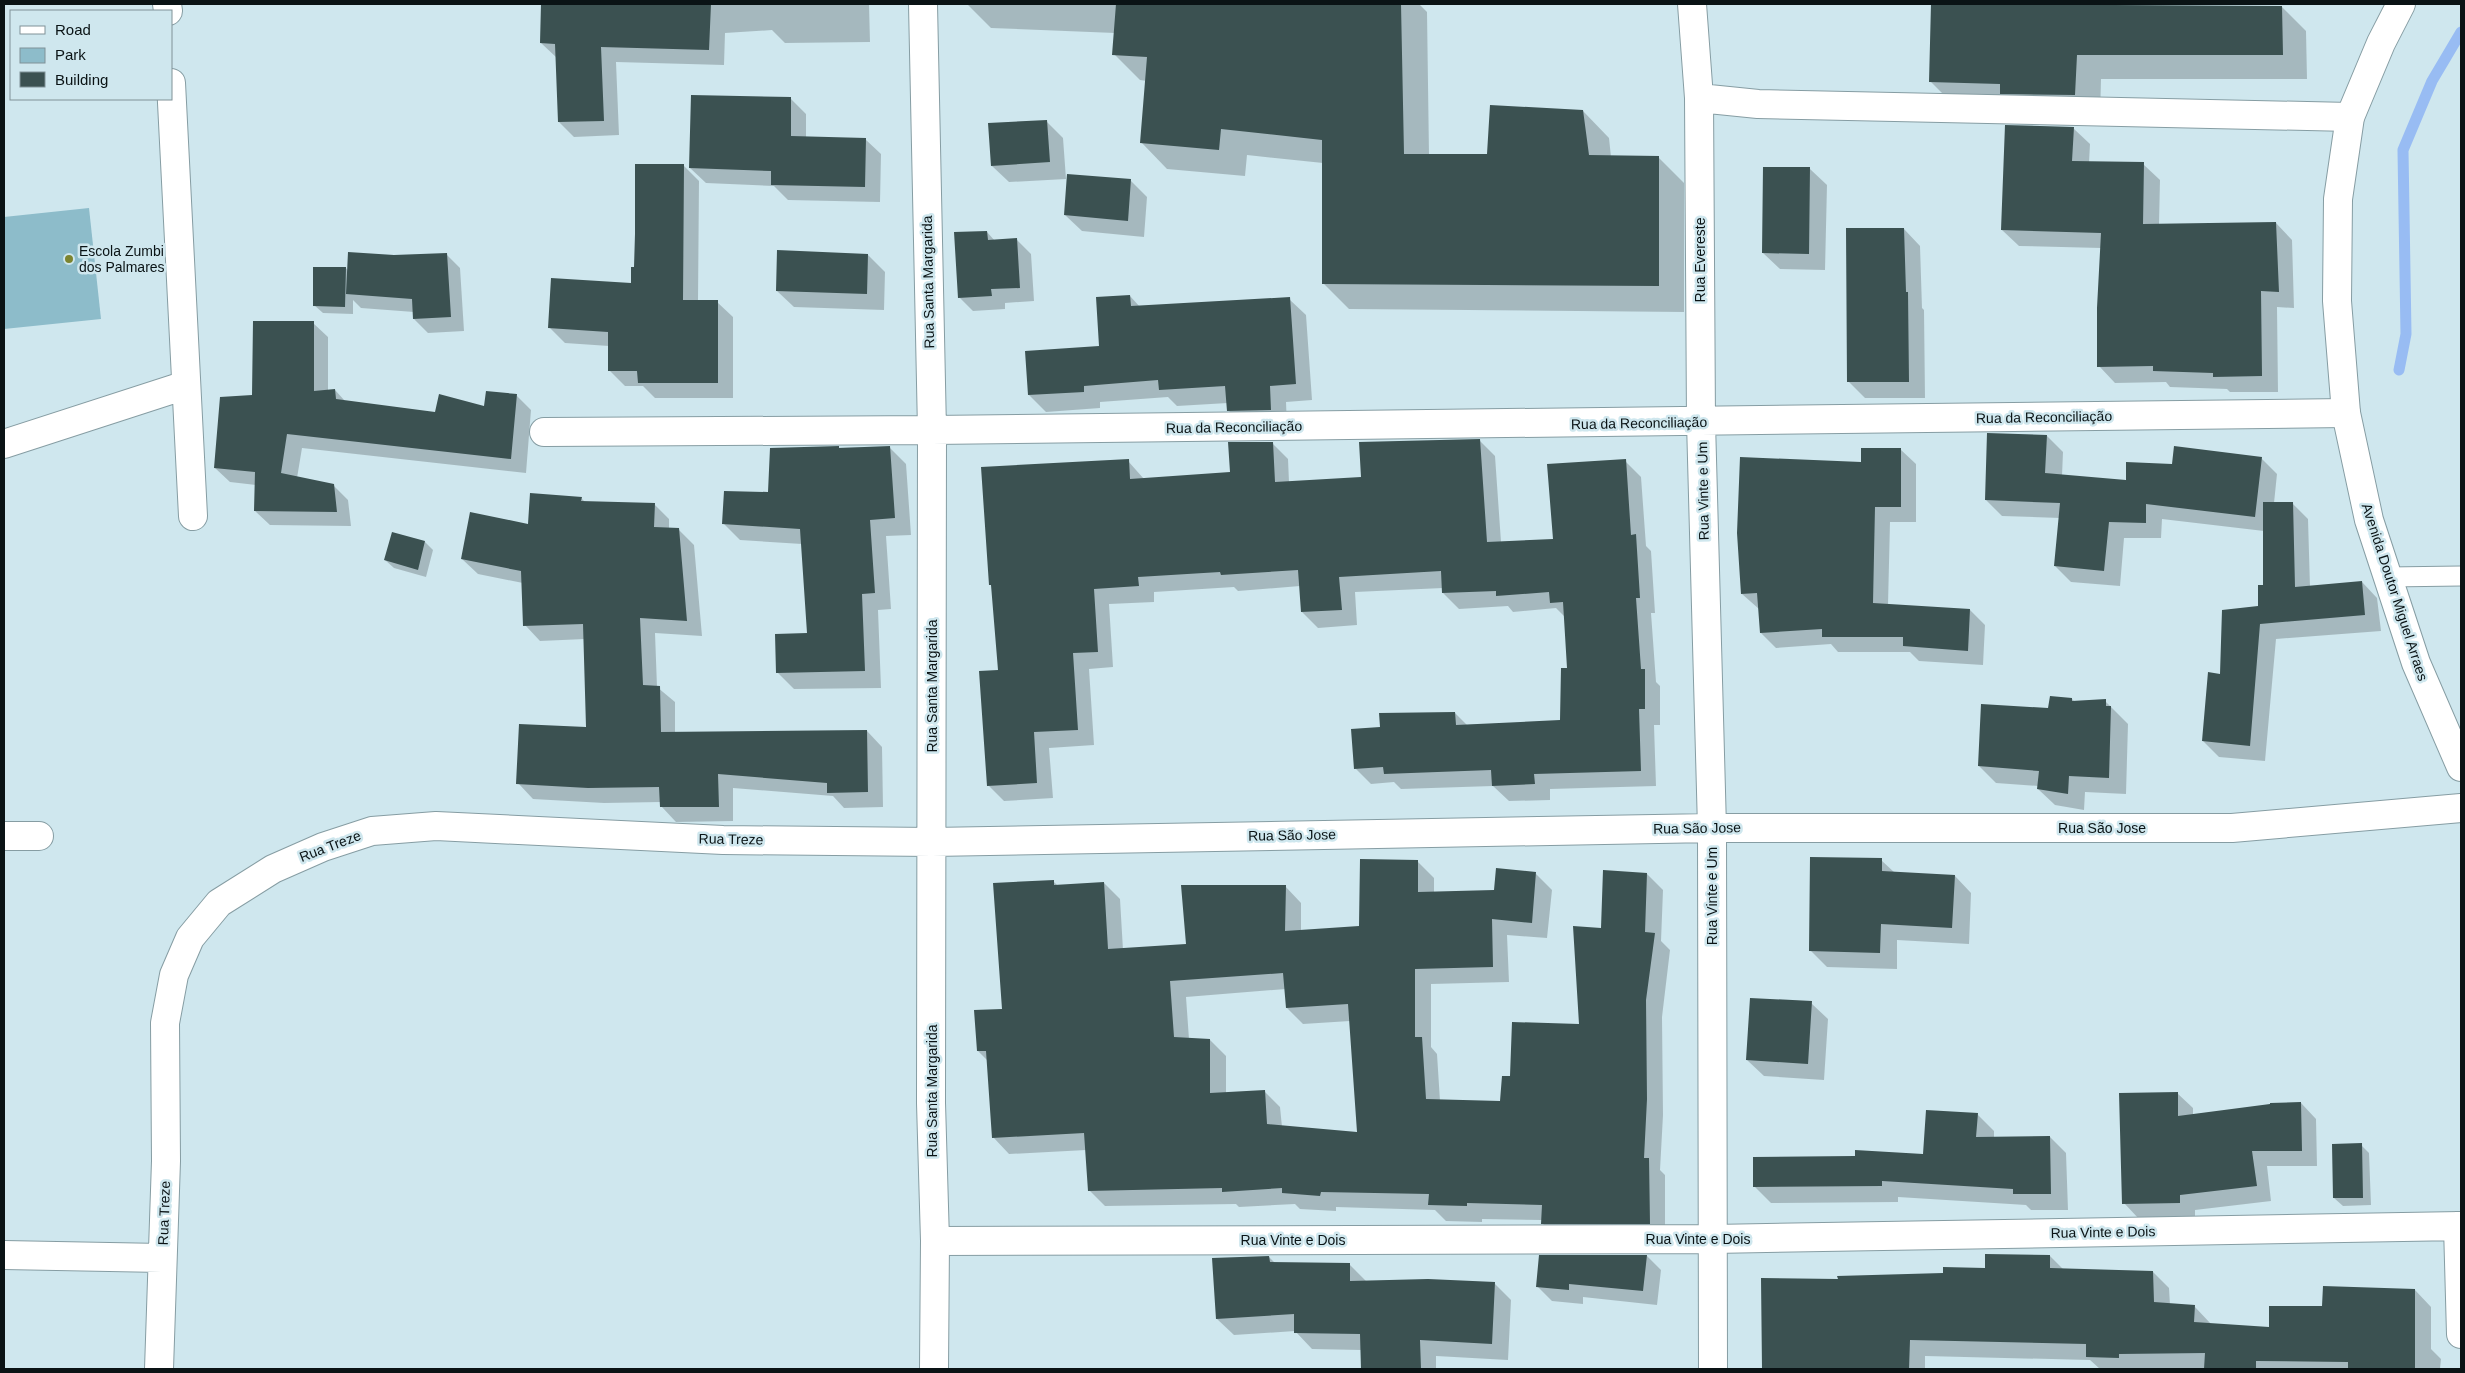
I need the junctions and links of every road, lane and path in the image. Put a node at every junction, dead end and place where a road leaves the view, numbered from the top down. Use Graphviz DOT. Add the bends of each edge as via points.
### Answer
graph roads {
  1 [pos="923,4"];
  2 [pos="1692,4"];
  3 [pos="2401,4"];
  4 [pos="1699,98"];
  5 [pos="172,100"];
  6 [pos="2350,117"];
  7 [pos="186,385"];
  8 [pos="2346,413"];
  9 [pos="1701,422"];
  10 [pos="932,430"];
  11 [pos="544,432"];
  12 [pos="4,444"];
  13 [pos="193,516"];
  14 [pos="2461,576"];
  15 [pos="2388,577"];
  16 [pos="2461,767"];
  17 [pos="2461,808"];
  18 [pos="1712,828"];
  19 [pos="4,836"];
  20 [pos="40,836"];
  21 [pos="932,842"];
  22 [pos="2460,1226"];
  23 [pos="1713,1239"];
  24 [pos="935,1241"];
  25 [pos="4,1255"];
  26 [pos="162,1258"];
  27 [pos="2461,1334"];
  28 [pos="159,1369"];
  29 [pos="934,1369"];
  30 [pos="1713,1369"];
  1 -- 10 [label="street, Rua Santa Margarida"];
  2 -- 4 [label="street, Rua Evereste"];
  3 -- 6 [label="street, Avenida Doutor Miguel Arraes" via="2380,42"];
  4 -- 6 [label="street" via="1758,104"];
  4 -- 9 [label="street, Rua Evereste"];
  5 -- 7 [label="street"];
  6 -- 8 [label="street, Avenida Doutor Miguel Arraes" via="2338,199 2337,300"];
  7 -- 12 [label="street"];
  7 -- 13 [label="street"];
  8 -- 9 [label="street, Rua da Reconciliação"];
  8 -- 15 [label="street, Avenida Doutor Miguel Arraes" via="2369,520"];
  9 -- 10 [label="street, Rua da Reconciliação"];
  9 -- 18 [label="street, Rua Vinte e Um"];
  10 -- 11 [label="street, Rua da Reconciliação"];
  10 -- 21 [label="street, Rua Santa Margarida"];
  14 -- 15 [label="lane"];
  15 -- 16 [label="street, Avenida Doutor Miguel Arraes" via="2416,663"];
  17 -- 18 [label="street, Rua São Jose" via="2232,828"];
  18 -- 21 [label="street, Rua São Jose"];
  18 -- 23 [label="street, Rua Vinte e Um"];
  19 -- 20 [label="street"];
  21 -- 24 [label="street, Rua Santa Margarida" via="931,1103"];
  21 -- 26 [label="street, Rua Treze" via="723,840 436,826 372,831 323,847 273,869 219,902 190,938 174,975 165,1023 166,1161"];
  22 -- 23 [label="street, Rua Vinte e Dois"];
  22 -- 27 [label="street"];
  23 -- 24 [label="street, Rua Vinte e Dois"];
  23 -- 30 [label="street, Rua Vinte e Um"];
  24 -- 29 [label="street, Rua Santa Margarida"];
  25 -- 26 [label="street"];
  26 -- 28 [label="street, Rua Treze"];
}
